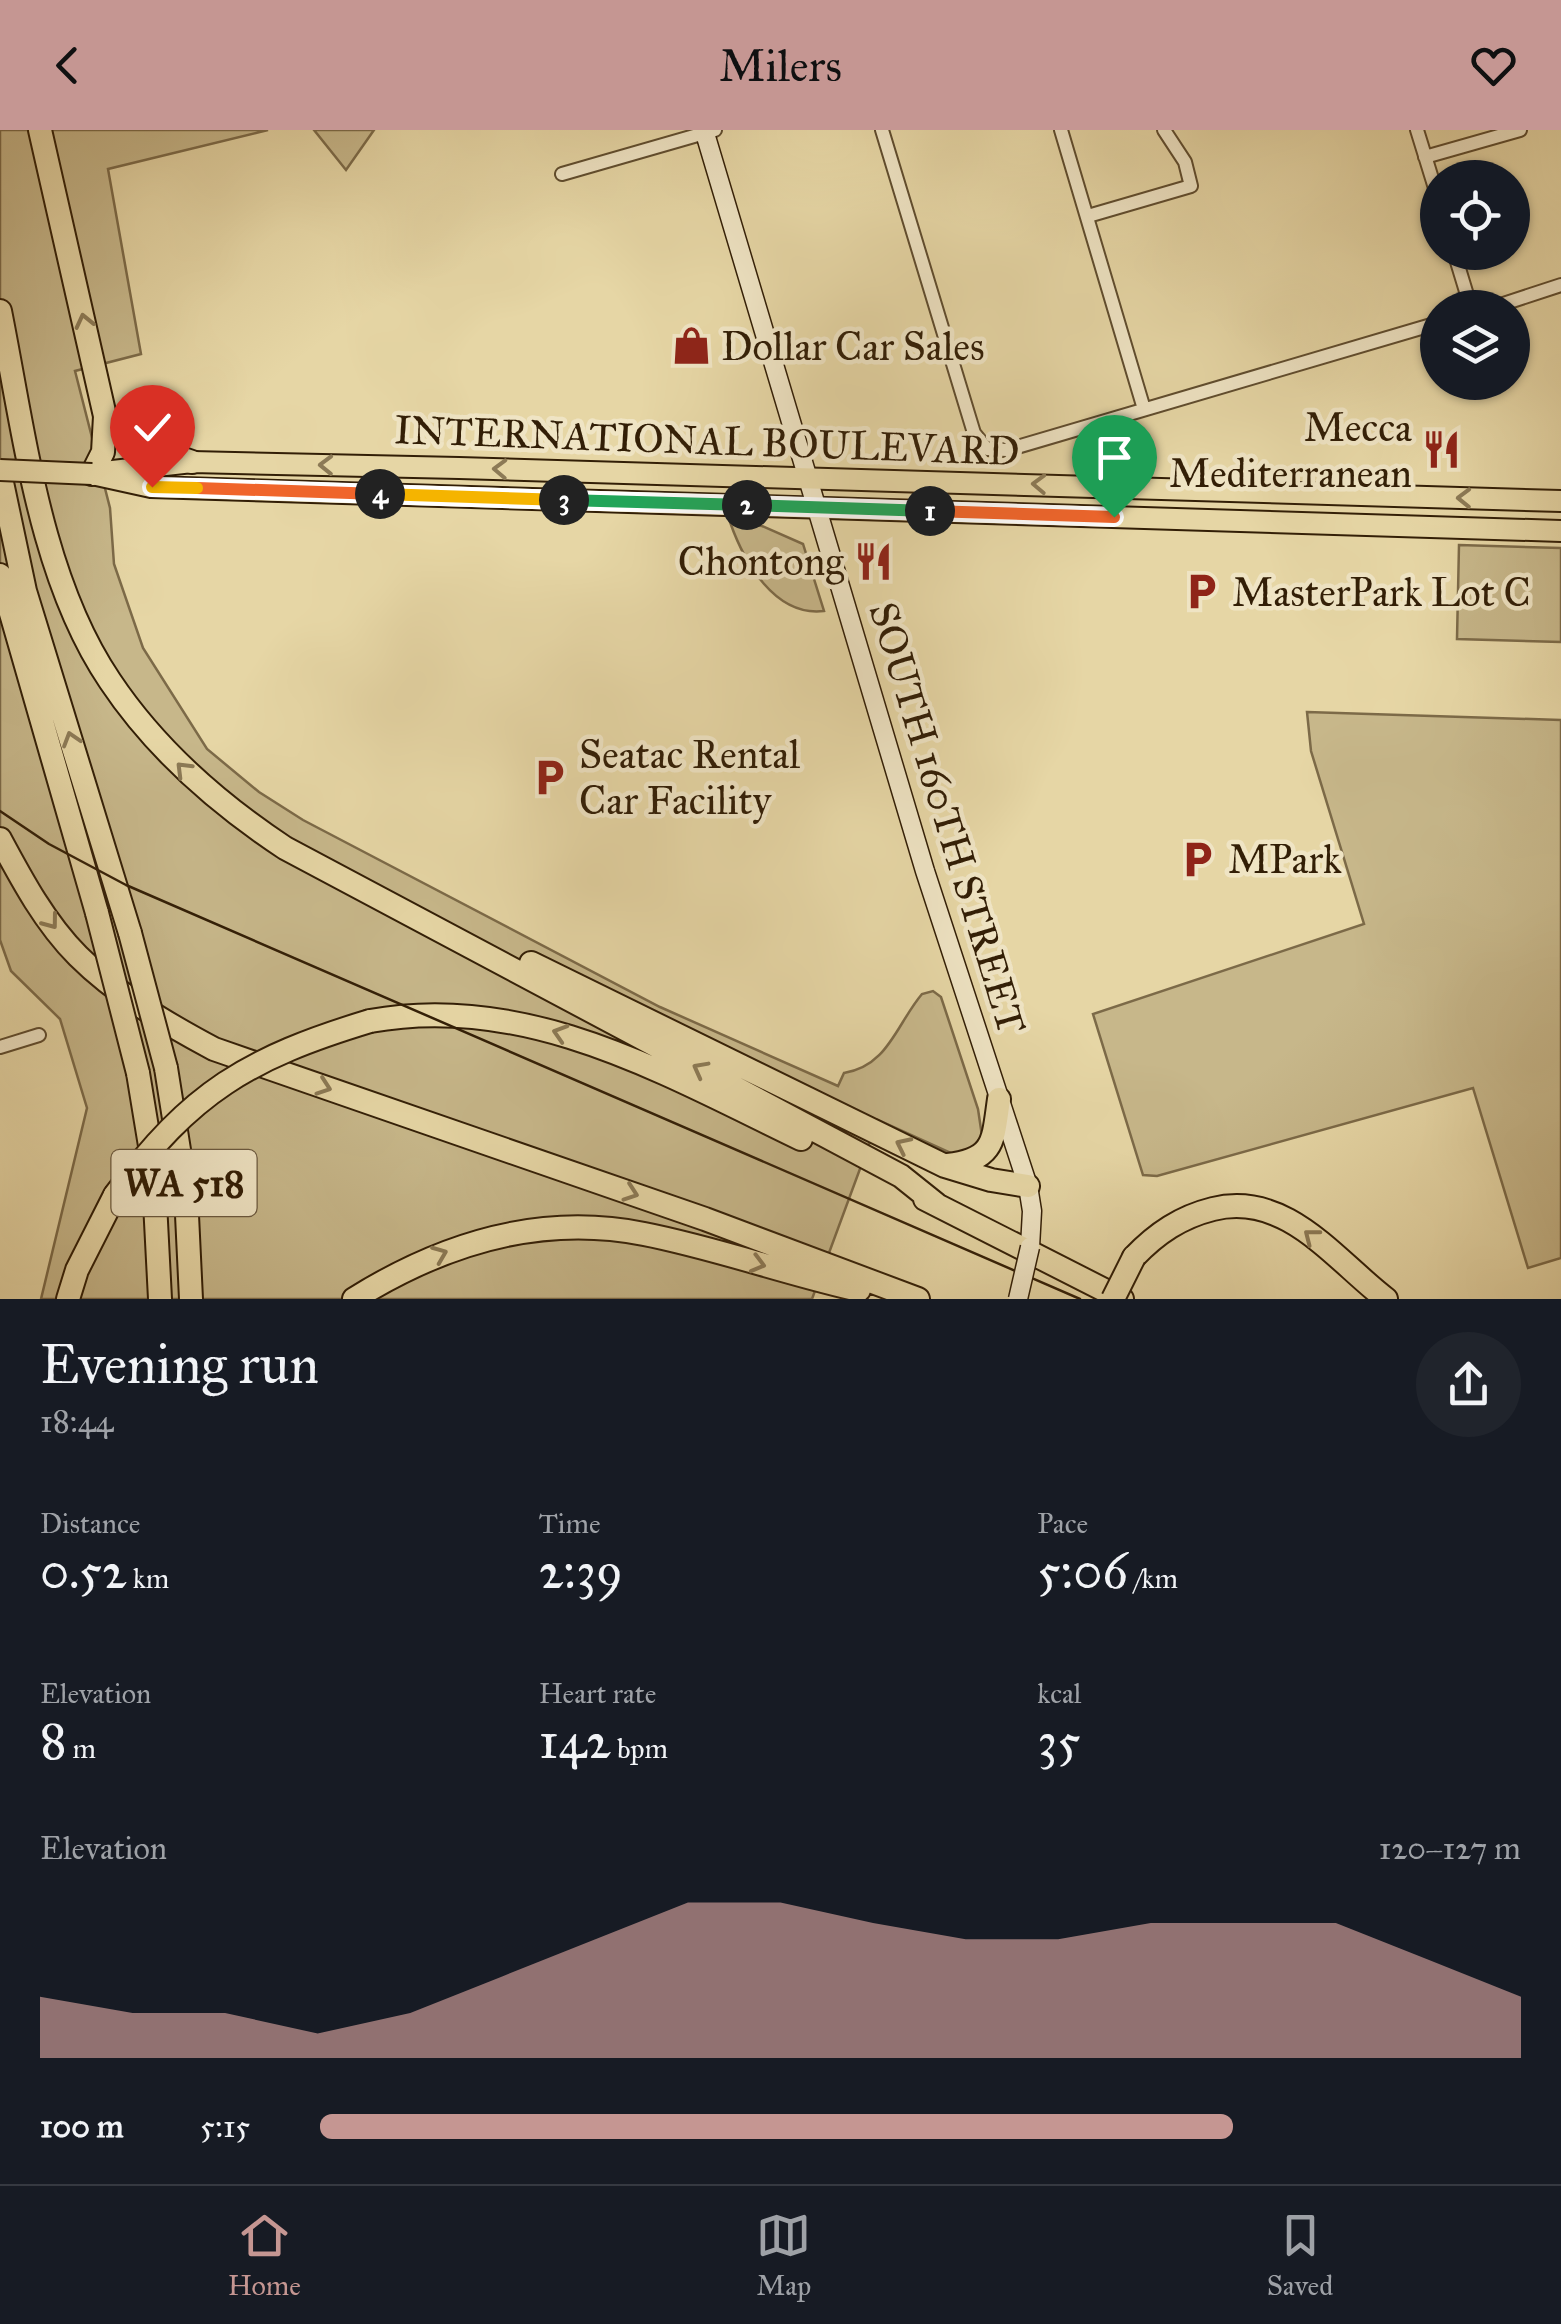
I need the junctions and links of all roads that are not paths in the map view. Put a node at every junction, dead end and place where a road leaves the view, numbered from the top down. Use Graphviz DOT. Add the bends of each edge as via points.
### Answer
graph roads {
  1 [pos="40,130"];
  2 [pos="882,130"];
  3 [pos="1061,130"];
  4 [pos="1164,130"];
  5 [pos="1416,130"];
  6 [pos="1520,130"];
  7 [pos="708,131"];
  8 [pos="1425,158"];
  9 [pos="562,174"];
  10 [pos="1088,216"];
  11 [pos="1561,286"];
  12 [pos="1530,296"];
  13 [pos="0,311"];
  14 [pos="1420,329"];
  15 [pos="1144,408"];
  16 [pos="105,416"];
  17 [pos="192,462"];
  18 [pos="0,472"];
  19 [pos="92,474"];
  20 [pos="808,478"];
  21 [pos="1561,501"];
  22 [pos="815,507"];
  23 [pos="1561,531"];
  24 [pos="0,575"];
  25 [pos="0,839"];
  26 [pos="338,876"];
  27 [pos="39,1035"];
  28 [pos="0,1047"];
  29 [pos="1000,1100"];
  30 [pos="945,1166"];
  31 [pos="1028,1186"];
  32 [pos="936,1204"];
  33 [pos="68,1299"];
  34 [pos="160,1299"];
  35 [pos="190,1299"];
  36 [pos="354,1299"];
  37 [pos="900,1299"];
  38 [pos="918,1299"];
  39 [pos="1018,1299"];
  40 [pos="1113,1299"];
  41 [pos="1122,1299"];
  42 [pos="1386,1299"];
  16 -- 1 [label="highway, one-way"];
  2 -- 15 [label="street" via="979,442 1007,450"];
  3 -- 10 [label="street"];
  4 -- 10 [label="street" via="1185,162 1191,186"];
  5 -- 8 [label="street"];
  6 -- 8 [label="street"];
  7 -- 9 [label="street"];
  7 -- 20 [label="main road, SOUTH 160TH STREET"];
  10 -- 15 [label="street"];
  11 -- 12 [label="street"];
  26 -- 13 [label="highway, one-way" via="218,800 170,756 108,680 44,526"];
  14 -- 15 [label="street"];
  16 -- 17 [label="highway" via="137,443"];
  16 -- 19 [label="highway" via="103,452"];
  17 -- 19 [label="main road, INTERNATIONAL BOULEVARD"];
  20 -- 17 [label="main road, INTERNATIONAL BOULEVARD, one-way"];
  18 -- 19 [label="main road, INTERNATIONAL BOULEVARD, bridge"];
  35 -- 18 [label="highway, WA 518, one-way, bridge" via="186,1194 166,1068 25,591"];
  19 -- 22 [label="main road, INTERNATIONAL BOULEVARD" via="152,487"];
  21 -- 20 [label="main road, INTERNATIONAL BOULEVARD, one-way"];
  20 -- 22 [label="main road, SOUTH 160TH STREET"];
  22 -- 23 [label="main road, INTERNATIONAL BOULEVARD"];
  22 -- 29 [label="main road, SOUTH 160TH STREET"];
  24 -- 34 [label="highway, WA 518, bridge" via="138,1074 153,1164"];
  25 -- 38 [label="highway, one-way" via="79,957 214,1049"];
  30 -- 26 [label="highway, one-way" via="401,898"];
  32 -- 26 [label="highway, one-way" via="901,1176"];
  27 -- 28 [label="street"];
  29 -- 30 [label="highway" via="987,1152"];
  29 -- 31 [label="main road, SOUTH 160TH STREET"];
  30 -- 31 [label="highway"];
  31 -- 39 [label="main road, SOUTH 160TH STREET, bridge" via="1033,1231"];
  32 -- 33 [label="highway, one-way, bridge" via="672,1078 555,1031 511,1020 402,1016 300,1042 193,1105 115,1195"];
  32 -- 41 [label="highway"];
  36 -- 37 [label="highway, one-way" via="450,1249 550,1229 592,1228 643,1234"];
  42 -- 40 [label="highway, one-way, bridge" via="1289,1219 1248,1205 1199,1212 1155,1236 1134,1257"];
}
